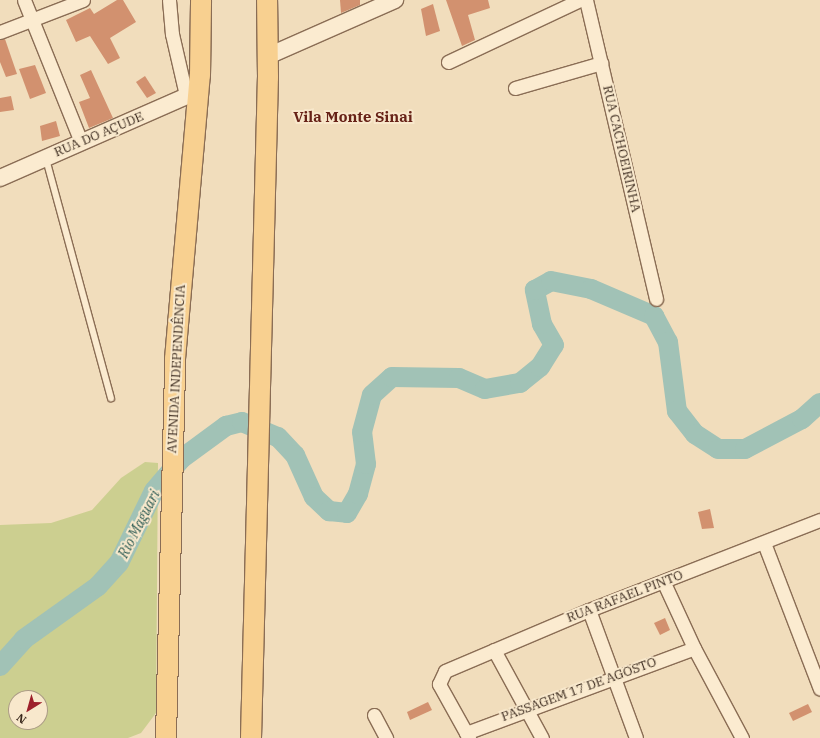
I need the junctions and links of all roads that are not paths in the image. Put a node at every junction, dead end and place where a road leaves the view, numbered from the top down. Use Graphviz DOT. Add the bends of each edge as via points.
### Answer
graph roads {
  1 [pos="24,0"];
  2 [pos="83,0"];
  3 [pos="169,0"];
  4 [pos="201,0"];
  5 [pos="267,0"];
  6 [pos="395,0"];
  7 [pos="580,0"];
  8 [pos="586,0"];
  9 [pos="31,21"];
  10 [pos="0,32"];
  11 [pos="268,56"];
  12 [pos="448,62"];
  13 [pos="601,63"];
  14 [pos="515,88"];
  15 [pos="192,93"];
  16 [pos="81,142"];
  17 [pos="46,158"];
  18 [pos="0,178"];
  19 [pos="656,299"];
  20 [pos="111,398"];
  21 [pos="820,520"];
  22 [pos="764,543"];
  23 [pos="664,583"];
  24 [pos="589,610"];
  25 [pos="694,648"];
  26 [pos="494,650"];
  27 [pos="614,676"];
  28 [pos="820,689"];
  29 [pos="526,708"];
  30 [pos="374,715"];
  31 [pos="467,735"];
  32 [pos="166,738"];
  33 [pos="251,738"];
  34 [pos="386,738"];
  35 [pos="542,738"];
  36 [pos="636,738"];
  37 [pos="742,738"];
  1 -- 9 [label="street"];
  2 -- 9 [label="street"];
  3 -- 15 [label="street" via="172,34"];
  4 -- 15 [label="main road, AVENIDA INDEPENDÊNCIA"];
  5 -- 11 [label="main road"];
  6 -- 11 [label="street"];
  7 -- 12 [label="street"];
  8 -- 13 [label="street, RUA CACHOEIRINHA"];
  9 -- 10 [label="street"];
  9 -- 16 [label="street"];
  11 -- 33 [label="main road"];
  13 -- 14 [label="street"];
  13 -- 19 [label="street, RUA CACHOEIRINHA"];
  15 -- 16 [label="street, RUA DO AÇUDE"];
  15 -- 32 [label="main road, AVENIDA INDEPENDÊNCIA" via="175,359"];
  16 -- 17 [label="street, RUA DO AÇUDE"];
  17 -- 18 [label="street, RUA DO AÇUDE"];
  17 -- 20 [label="lane"];
  21 -- 22 [label="street, RUA RAFAEL PINTO"];
  22 -- 23 [label="street, RUA RAFAEL PINTO"];
  22 -- 28 [label="street"];
  23 -- 24 [label="street, RUA RAFAEL PINTO"];
  23 -- 25 [label="street"];
  24 -- 26 [label="street, RUA RAFAEL PINTO"];
  24 -- 27 [label="street"];
  25 -- 27 [label="street, PASSAGEM 17 DE AGOSTO"];
  25 -- 37 [label="street"];
  26 -- 29 [label="street"];
  26 -- 31 [label="street, RUA RAFAEL PINTO" via="445,671 439,684"];
  27 -- 29 [label="street, PASSAGEM 17 DE AGOSTO"];
  27 -- 36 [label="street"];
  29 -- 31 [label="street, PASSAGEM 17 DE AGOSTO"];
  29 -- 35 [label="street"];
  30 -- 34 [label="street"];
}
